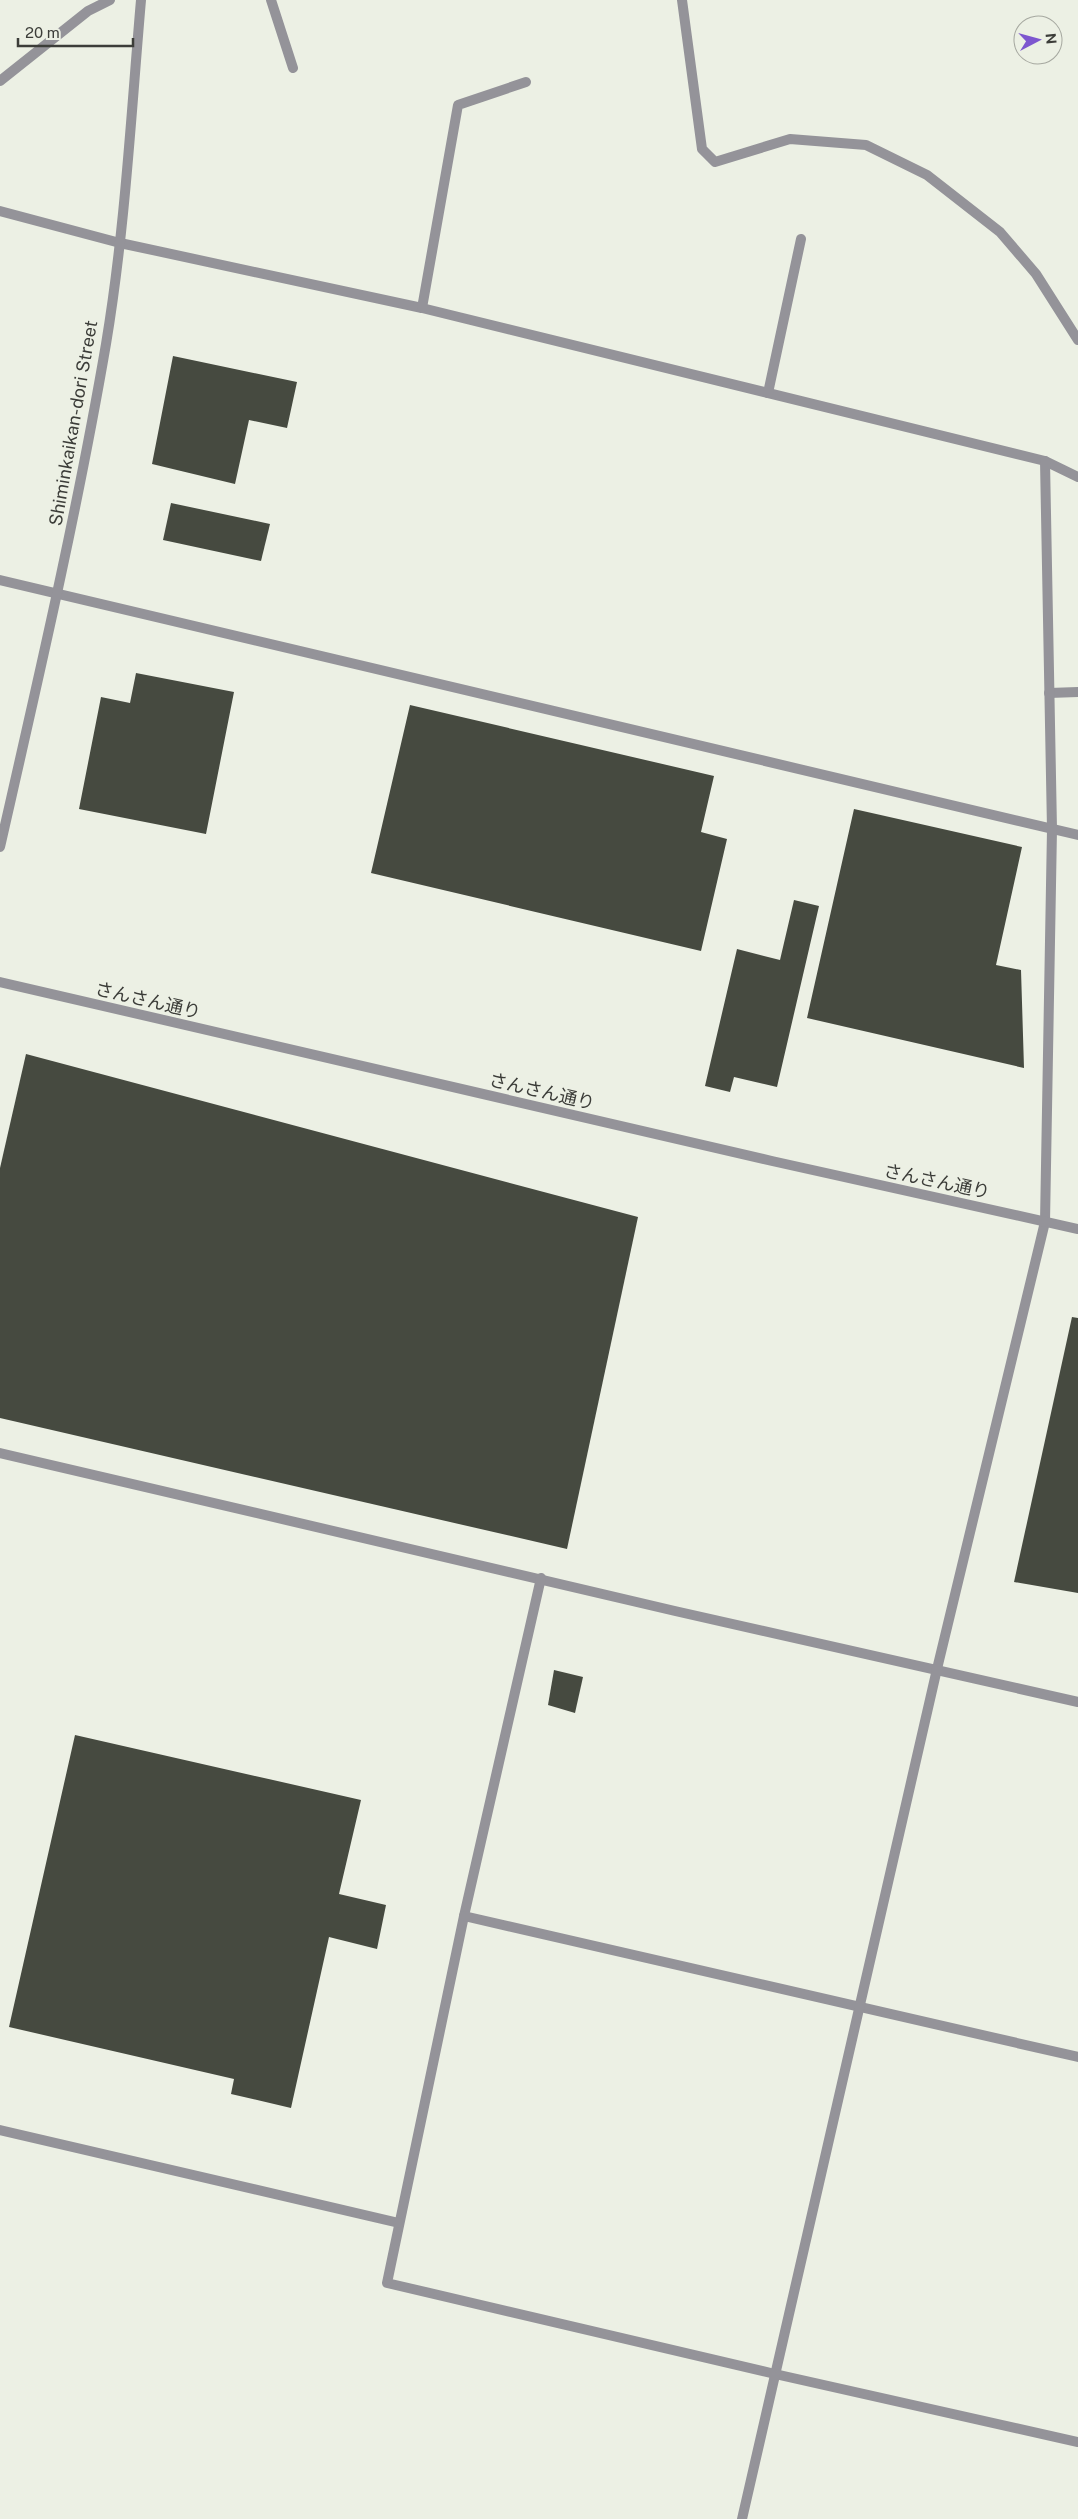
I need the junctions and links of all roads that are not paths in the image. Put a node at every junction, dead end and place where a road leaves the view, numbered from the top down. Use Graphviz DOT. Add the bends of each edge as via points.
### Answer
graph roads {
  1 [pos="110,0"];
  2 [pos="141,0"];
  3 [pos="270,0"];
  4 [pos="682,0"];
  5 [pos="292,68"];
  6 [pos="0,81"];
  7 [pos="526,82"];
  8 [pos="0,211"];
  9 [pos="801,239"];
  10 [pos="120,243"];
  11 [pos="422,308"];
  12 [pos="1078,340"];
  13 [pos="768,393"];
  14 [pos="1044,461"];
  15 [pos="1078,477"];
  16 [pos="0,580"];
  17 [pos="58,595"];
  18 [pos="1078,692"];
  19 [pos="1049,693"];
  20 [pos="1052,829"];
  21 [pos="1078,835"];
  22 [pos="0,847"];
  23 [pos="0,982"];
  24 [pos="1045,1222"];
  25 [pos="1078,1229"];
  26 [pos="0,1453"];
  27 [pos="541,1578"];
  28 [pos="937,1669"];
  29 [pos="1078,1702"];
  30 [pos="464,1916"];
  31 [pos="858,2007"];
  32 [pos="1078,2057"];
  33 [pos="0,2130"];
  34 [pos="398,2223"];
  35 [pos="775,2374"];
  36 [pos="1078,2442"];
  37 [pos="742,2519"];
  1 -- 6 [label="street" via="88,11"];
  2 -- 10 [label="street, Shiminkaikan-dori Street"];
  3 -- 5 [label="street"];
  4 -- 12 [label="street" via="702,149 715,162 790,139 866,145 927,175 1000,232 1036,274"];
  7 -- 11 [label="street" via="458,106"];
  8 -- 10 [label="street"];
  9 -- 13 [label="street"];
  10 -- 11 [label="street"];
  10 -- 17 [label="street, Shiminkaikan-dori Street" via="106,343"];
  11 -- 13 [label="street"];
  13 -- 14 [label="street"];
  14 -- 15 [label="street"];
  14 -- 19 [label="street"];
  16 -- 17 [label="street"];
  17 -- 20 [label="street"];
  17 -- 22 [label="street, Shiminkaikan-dori Street"];
  18 -- 19 [label="street"];
  19 -- 20 [label="street"];
  20 -- 21 [label="street"];
  20 -- 24 [label="street"];
  23 -- 24 [label="street, さんさん通り"];
  24 -- 25 [label="street, さんさん通り"];
  24 -- 28 [label="street"];
  26 -- 27 [label="street"];
  27 -- 28 [label="street"];
  27 -- 30 [label="street"];
  28 -- 29 [label="street"];
  28 -- 31 [label="street"];
  30 -- 31 [label="street"];
  30 -- 34 [label="street"];
  31 -- 32 [label="street"];
  31 -- 35 [label="street"];
  33 -- 34 [label="street"];
  34 -- 35 [label="street" via="387,2283"];
  35 -- 36 [label="street"];
  35 -- 37 [label="street"];
}
